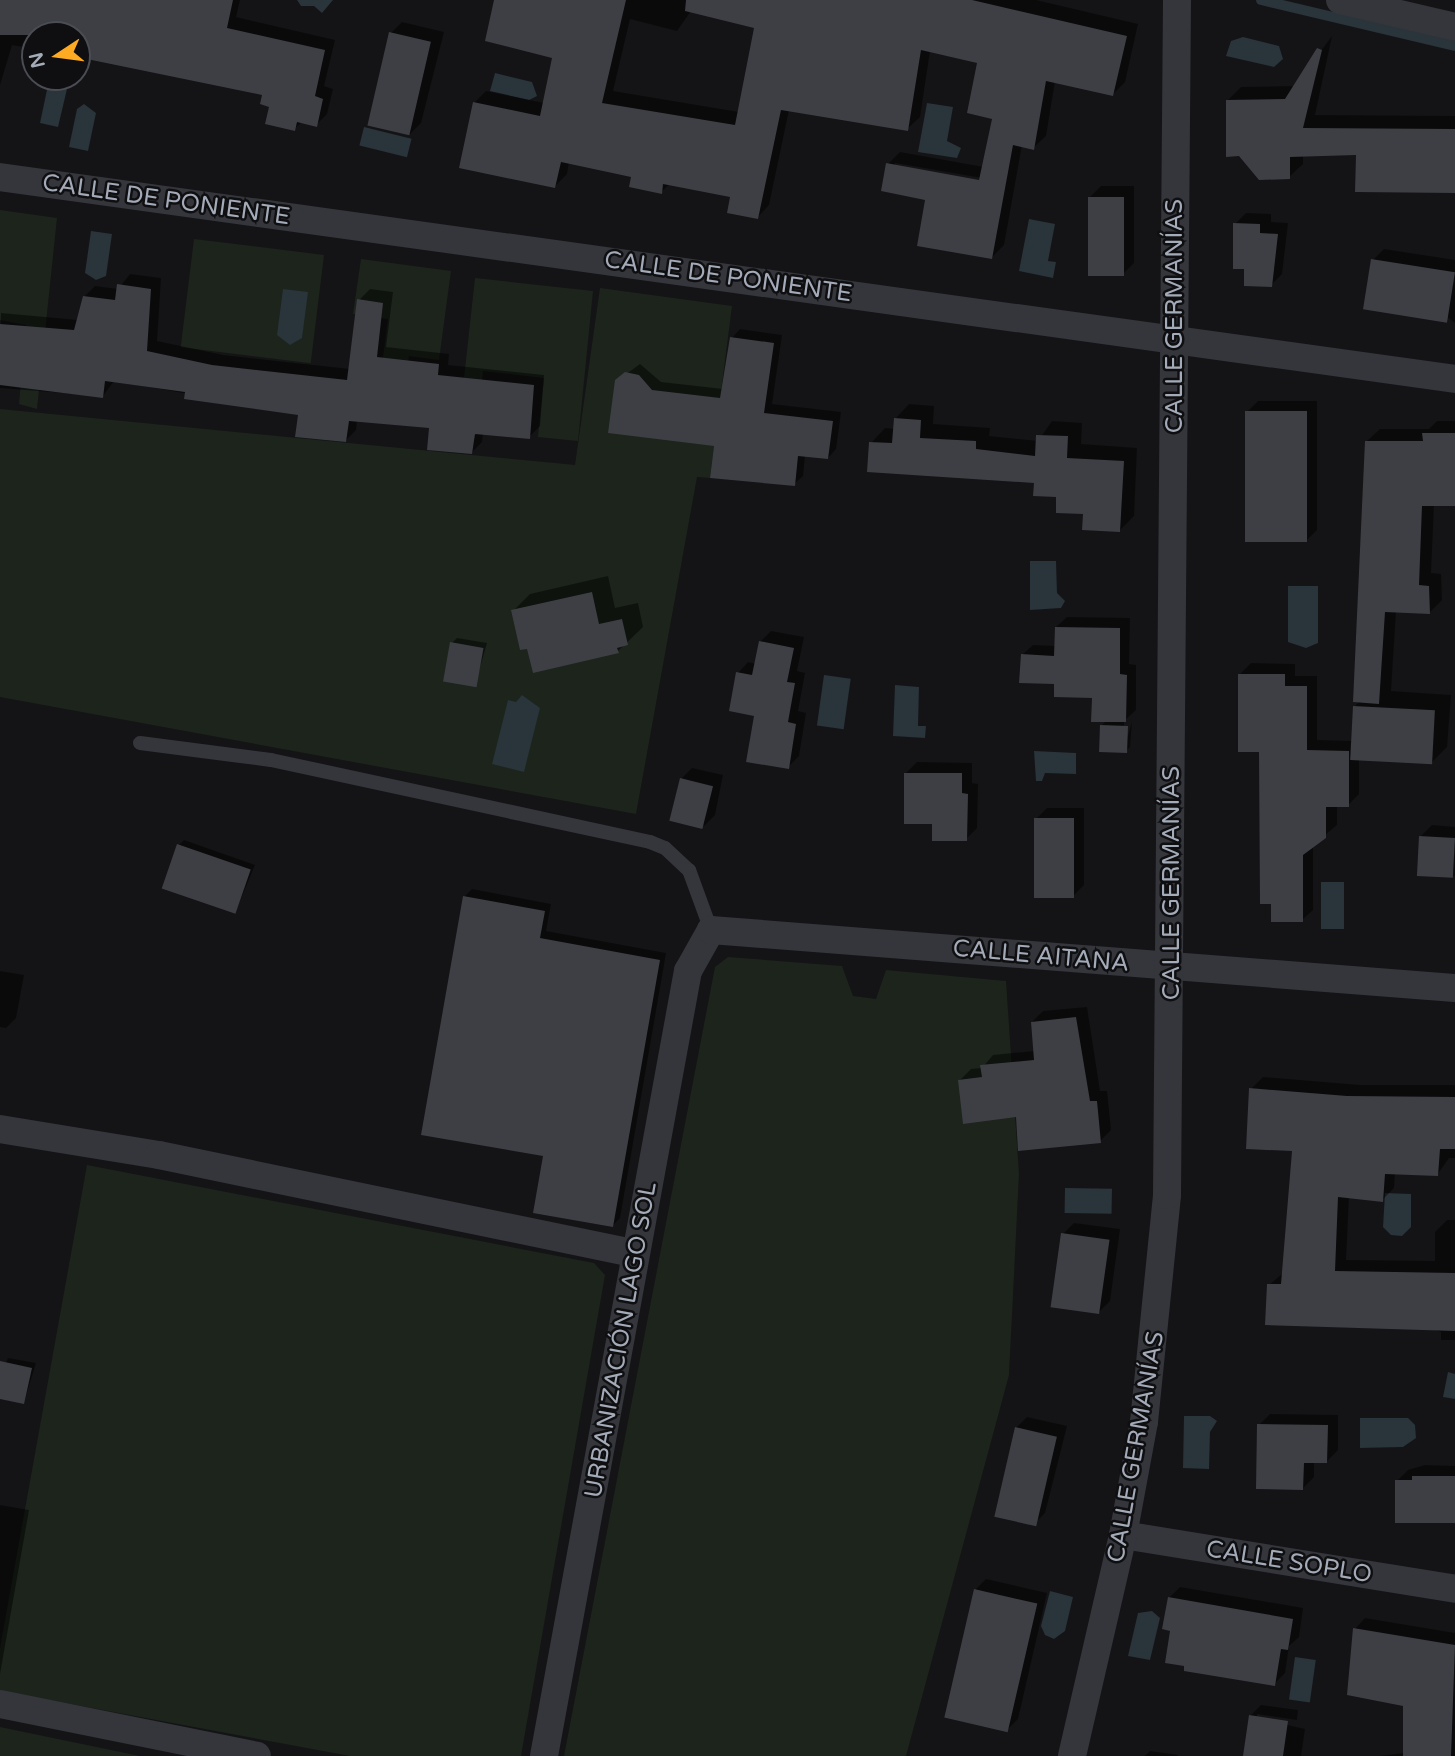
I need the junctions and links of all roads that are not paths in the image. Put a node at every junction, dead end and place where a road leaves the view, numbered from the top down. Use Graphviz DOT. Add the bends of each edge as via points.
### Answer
graph roads {
  1 [pos="1177,0"];
  2 [pos="1340,0"];
  3 [pos="1455,27"];
  4 [pos="0,177"];
  5 [pos="1175,339"];
  6 [pos="1455,379"];
  7 [pos="140,743"];
  8 [pos="710,930"];
  9 [pos="1172,966"];
  10 [pos="1455,988"];
  11 [pos="0,1129"];
  12 [pos="635,1254"];
  13 [pos="1124,1535"];
  14 [pos="1455,1589"];
  15 [pos="0,1704"];
  16 [pos="257,1756"];
  17 [pos="544,1756"];
  18 [pos="1072,1756"];
  1 -- 5 [label="street, CALLE GERMANÍAS"];
  2 -- 3 [label="street"];
  4 -- 5 [label="street, CALLE DE PONIENTE"];
  5 -- 6 [label="street, CALLE DE PONIENTE"];
  5 -- 9 [label="street, CALLE GERMANÍAS"];
  7 -- 8 [label="lane" via="271,760 650,842 665,848 689,870"];
  8 -- 9 [label="street, CALLE AITANA"];
  8 -- 12 [label="street, URBANIZACIÓN LAGO SOL" via="688,971"];
  9 -- 10 [label="street, CALLE AITANA"];
  9 -- 13 [label="street, CALLE GERMANÍAS" via="1168,1182 1158,1309"];
  11 -- 12 [label="street" via="159,1155"];
  12 -- 17 [label="street, URBANIZACIÓN LAGO SOL"];
  13 -- 14 [label="street, CALLE SOPLO"];
  13 -- 18 [label="street, CALLE GERMANÍAS"];
  15 -- 16 [label="street"];
}
